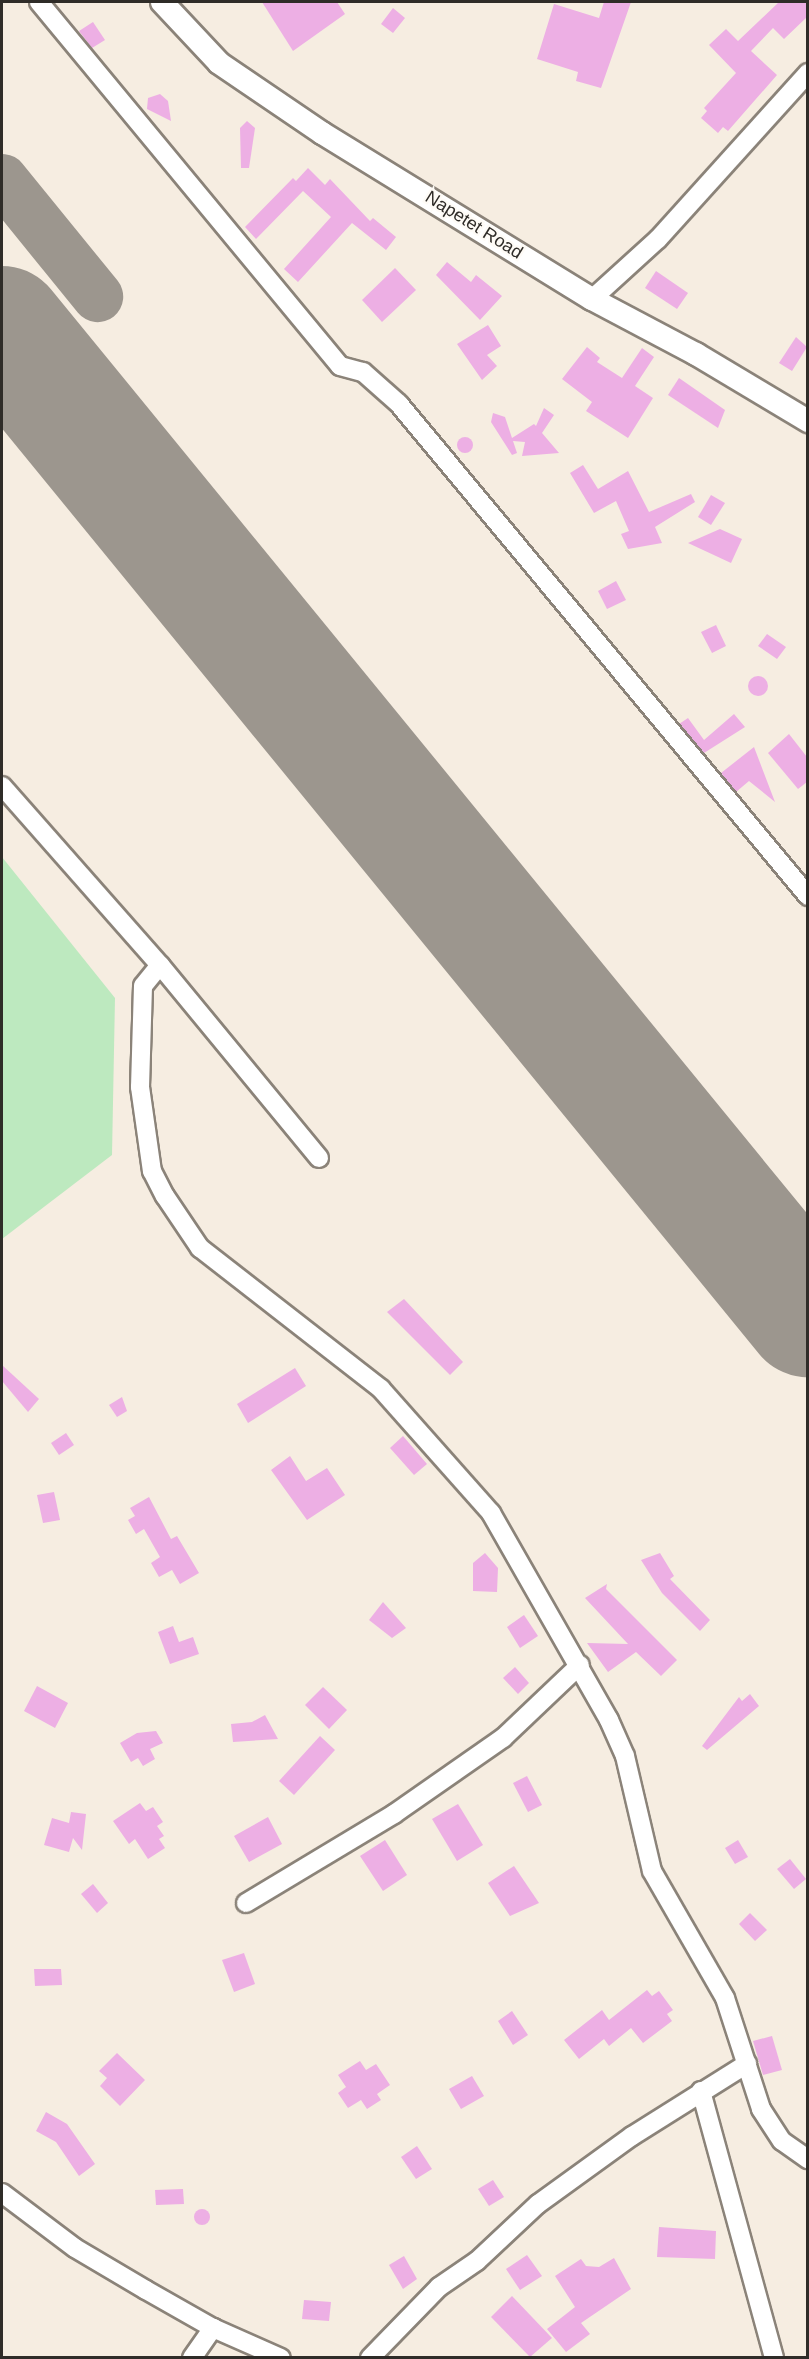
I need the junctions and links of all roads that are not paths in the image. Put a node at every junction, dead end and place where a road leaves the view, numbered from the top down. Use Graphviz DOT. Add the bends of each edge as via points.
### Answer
graph roads {
  1 [pos="39,2"];
  2 [pos="162,2"];
  3 [pos="807,73"];
  4 [pos="592,299"];
  5 [pos="807,421"];
  6 [pos="2,786"];
  7 [pos="807,896"];
  8 [pos="160,966"];
  9 [pos="320,1158"];
  10 [pos="580,1665"];
  11 [pos="246,1903"];
  12 [pos="747,2064"];
  13 [pos="701,2091"];
  14 [pos="807,2159"];
  15 [pos="2,2193"];
  16 [pos="213,2328"];
  17 [pos="192,2358"];
  18 [pos="281,2358"];
  19 [pos="370,2358"];
  20 [pos="774,2358"];
  1 -- 7 [label="street" via="340,366 363,372 399,404"];
  2 -- 4 [label="main road, Napetet Road" via="192,38 245,81 322,134"];
  3 -- 4 [label="street" via="658,239"];
  4 -- 5 [label="main road, Napetet Road" via="696,354"];
  6 -- 8 [label="street"];
  8 -- 9 [label="street"];
  8 -- 10 [label="street" via="143,986 140,1087 152,1171 165,1196 200,1248 304,1332 361,1372 415,1423 491,1513"];
  10 -- 11 [label="street" via="503,1737 394,1814"];
  10 -- 12 [label="street" via="625,1755 652,1872 725,1998"];
  12 -- 13 [label="street"];
  12 -- 14 [label="street" via="768,2123 782,2141"];
  13 -- 19 [label="street" via="538,2204 477,2261 439,2286"];
  13 -- 20 [label="street"];
  15 -- 16 [label="street" via="75,2248"];
  16 -- 17 [label="street"];
  16 -- 18 [label="street"];
}
